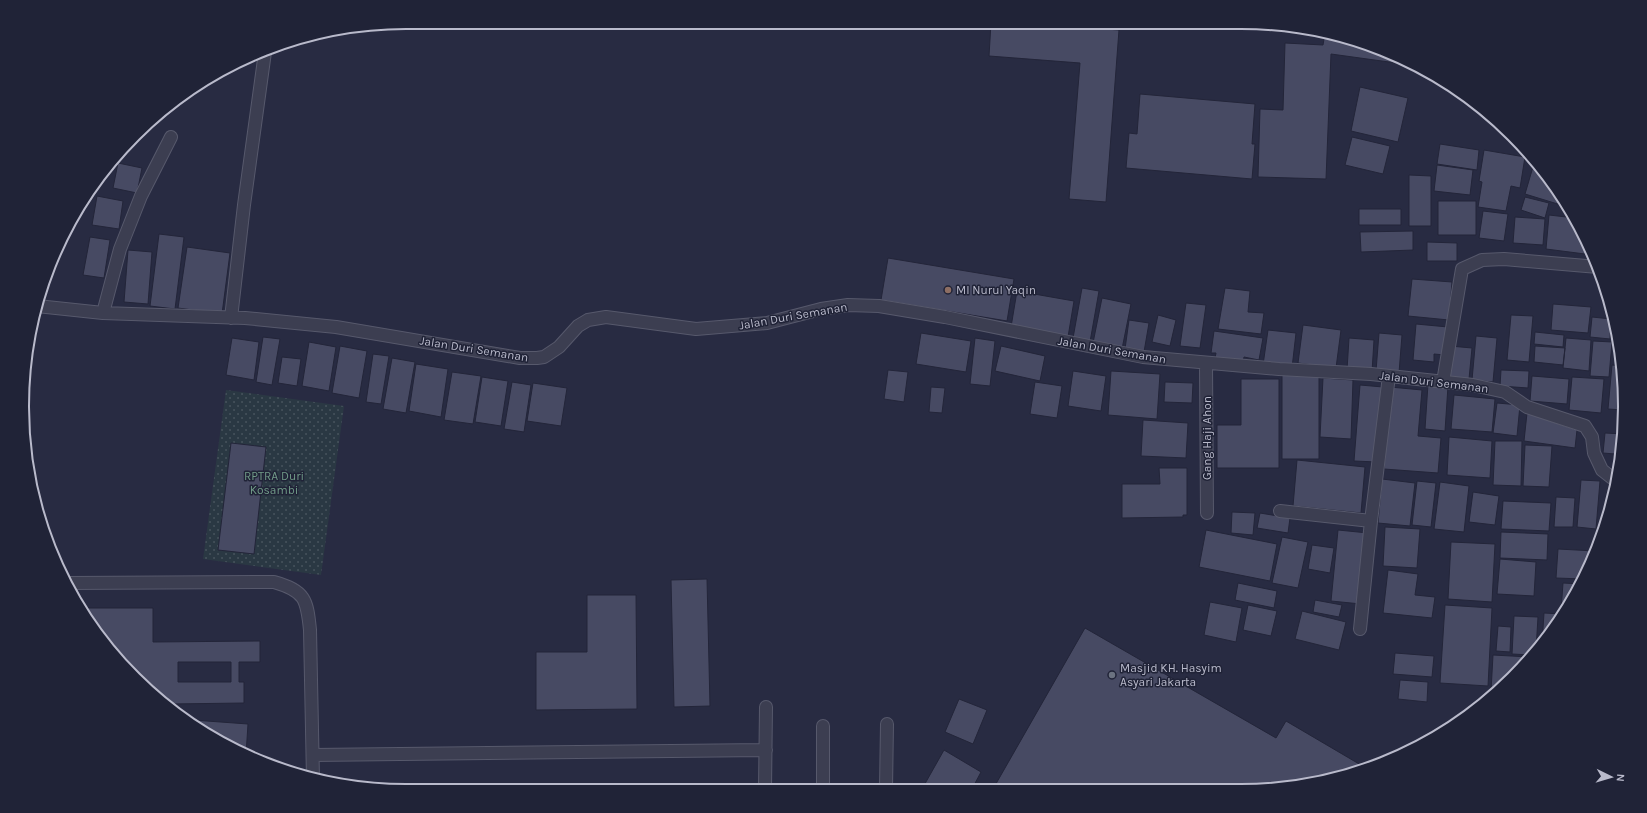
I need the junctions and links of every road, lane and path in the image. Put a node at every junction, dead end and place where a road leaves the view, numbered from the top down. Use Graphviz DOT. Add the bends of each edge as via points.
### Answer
graph roads {
  1 [pos="264,57"];
  2 [pos="171,137"];
  3 [pos="1591,266"];
  4 [pos="43,307"];
  5 [pos="103,313"];
  6 [pos="231,318"];
  7 [pos="1206,363"];
  8 [pos="1389,376"];
  9 [pos="1443,382"];
  10 [pos="1611,477"];
  11 [pos="1280,511"];
  12 [pos="1207,513"];
  13 [pos="1371,521"];
  14 [pos="73,583"];
  15 [pos="1360,629"];
  16 [pos="766,707"];
  17 [pos="887,724"];
  18 [pos="823,726"];
  19 [pos="766,750"];
  20 [pos="313,754"];
  21 [pos="313,772"];
  22 [pos="765,784"];
  23 [pos="823,784"];
  24 [pos="886,784"];
  1 -- 6 [label="street"];
  2 -- 5 [label="street" via="141,196 120,249"];
  3 -- 9 [label="street" via="1504,259 1482,260 1462,270"];
  4 -- 5 [label="street, Jalan Duri Semanan"];
  5 -- 6 [label="street, Jalan Duri Semanan"];
  6 -- 7 [label="street, Jalan Duri Semanan" via="336,327 520,358 537,358 555,350 578,326 588,320 606,317 696,330 767,323 848,305 879,306 1143,357"];
  7 -- 8 [label="street, Jalan Duri Semanan"];
  7 -- 12 [label="street, Gang Haji Ahon"];
  8 -- 9 [label="street, Jalan Duri Semanan"];
  8 -- 13 [label="street"];
  9 -- 10 [label="street, Jalan Duri Semanan" via="1505,392 1528,407 1584,426 1592,437 1594,453 1602,470"];
  11 -- 13 [label="street"];
  13 -- 15 [label="street"];
  14 -- 20 [label="street" via="274,582 290,587 302,596 308,609"];
  16 -- 19 [label="street"];
  17 -- 24 [label="street"];
  18 -- 23 [label="street"];
  19 -- 20 [label="street"];
  19 -- 22 [label="street"];
  20 -- 21 [label="street"];
}
